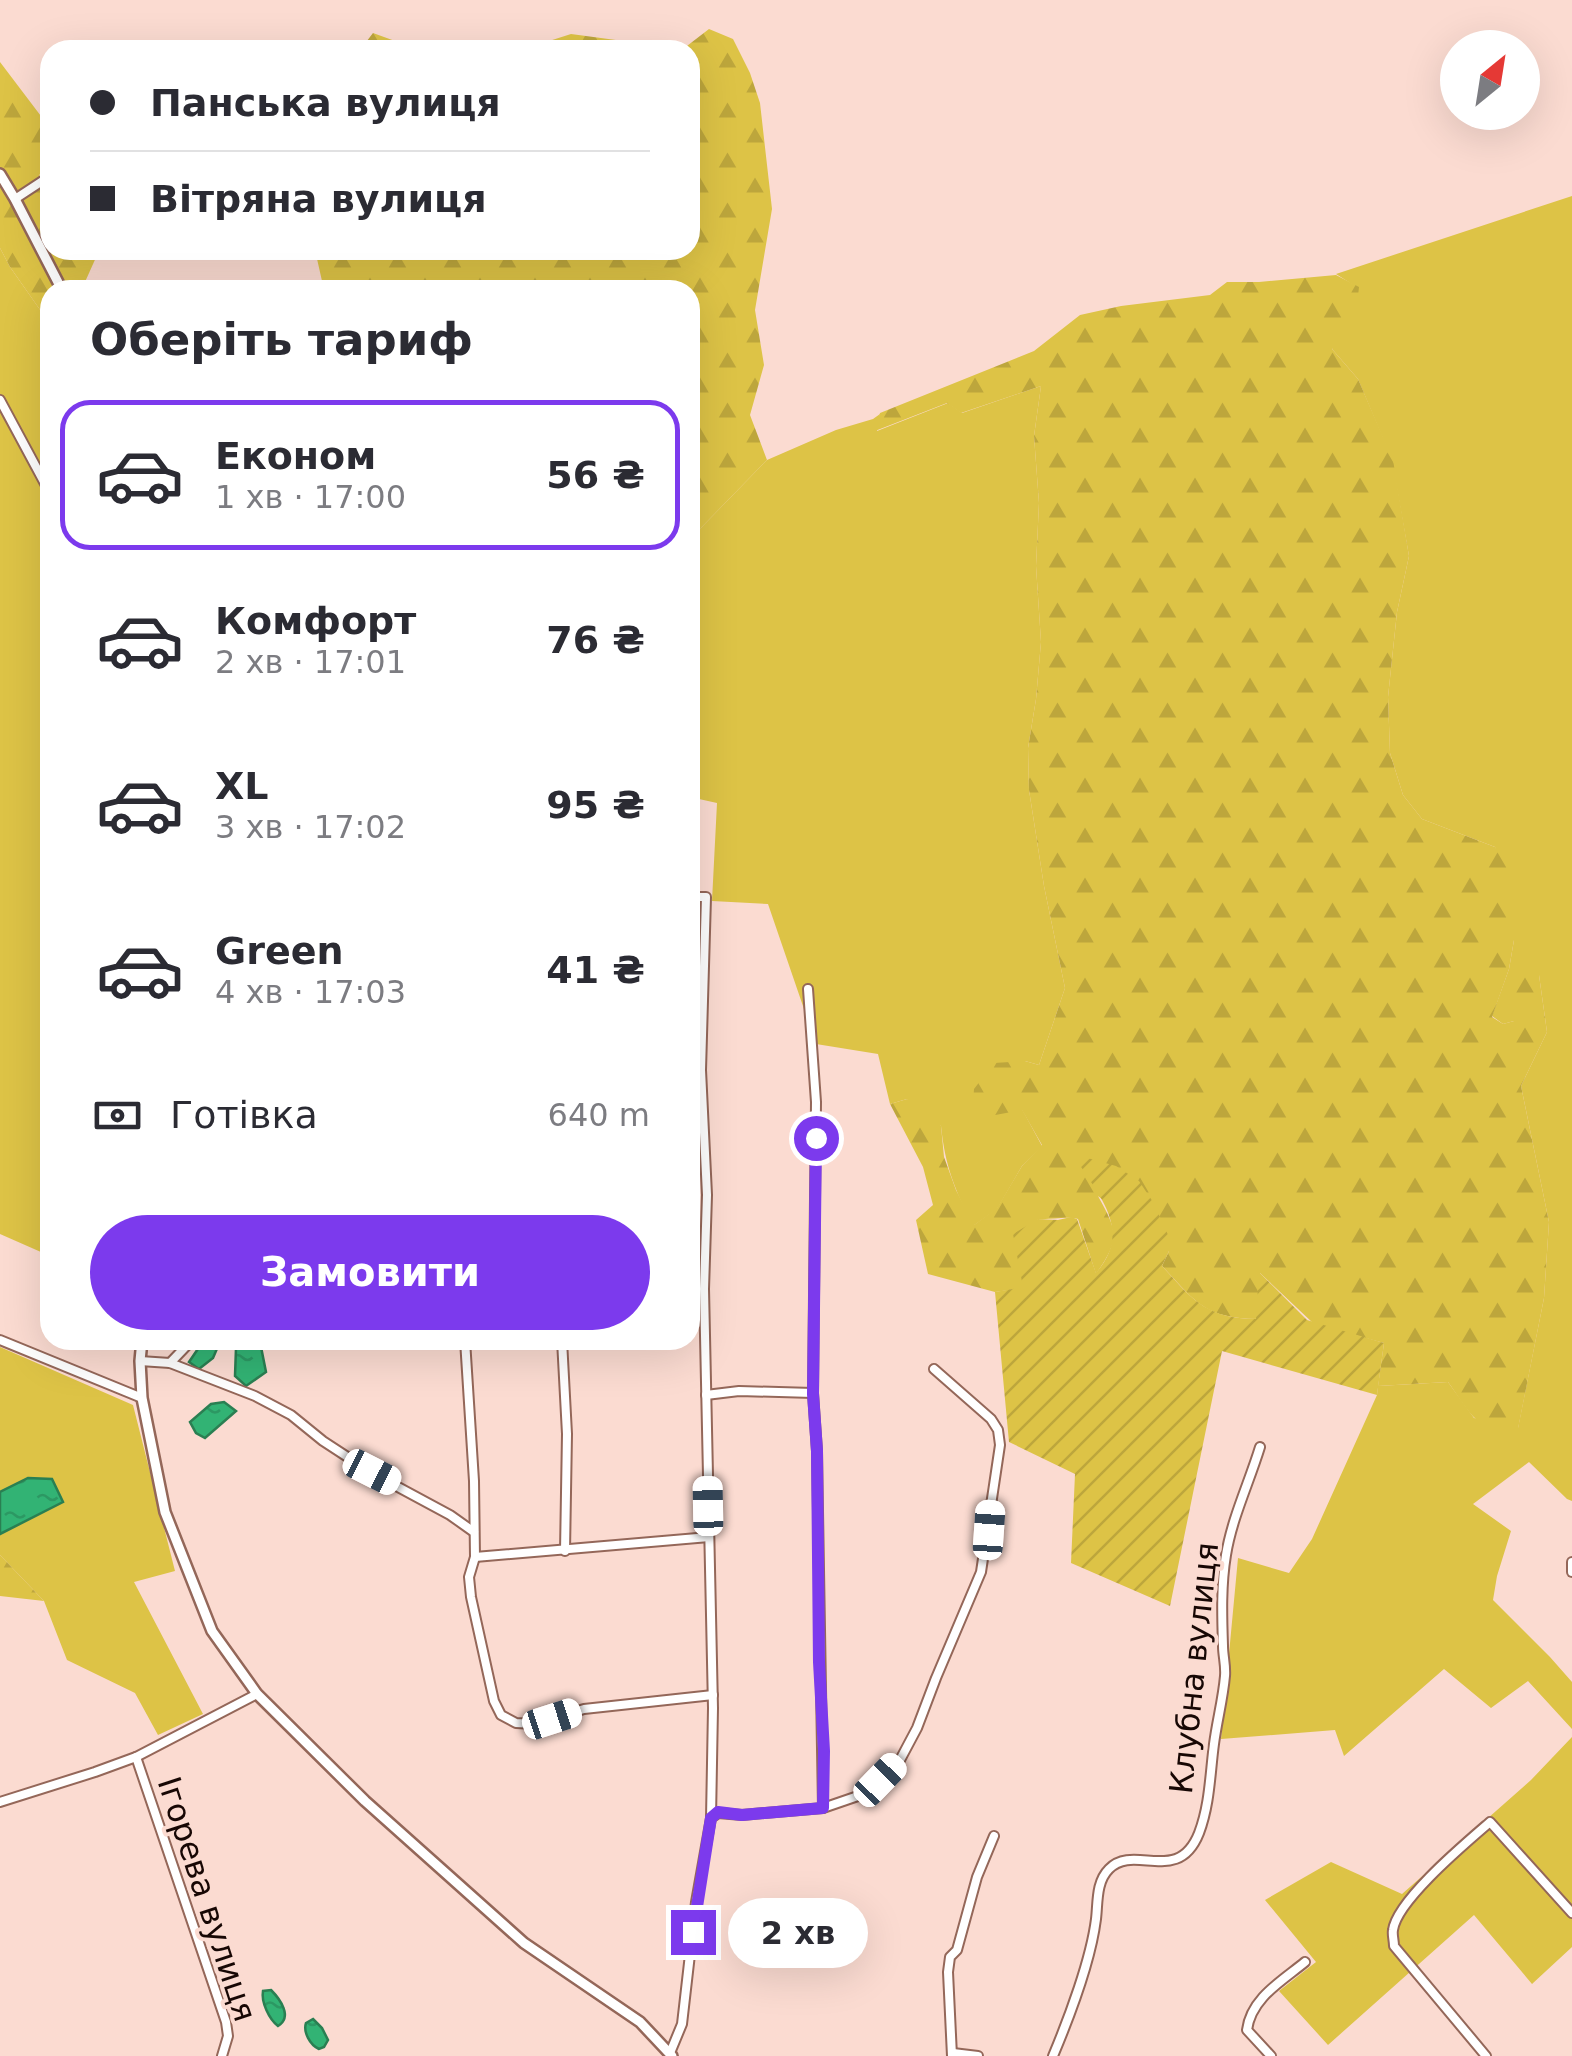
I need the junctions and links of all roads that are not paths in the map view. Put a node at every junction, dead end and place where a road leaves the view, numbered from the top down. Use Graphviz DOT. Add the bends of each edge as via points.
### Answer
graph roads {
  1 [pos="0,174"];
  2 [pos="40,183"];
  3 [pos="16,199"];
  4 [pos="40,246"];
  5 [pos="0,400"];
  6 [pos="40,474"];
  7 [pos="700,897"];
  8 [pos="808,989"];
  9 [pos="0,1340"];
  10 [pos="141,1350"];
  11 [pos="183,1350"];
  12 [pos="466,1350"];
  13 [pos="563,1350"];
  14 [pos="140,1360"];
  15 [pos="170,1364"];
  16 [pos="934,1369"];
  17 [pos="706,1394"];
  18 [pos="813,1394"];
  19 [pos="142,1398"];
  20 [pos="1260,1447"];
  21 [pos="474,1532"];
  22 [pos="708,1537"];
  23 [pos="565,1550"];
  24 [pos="475,1557"];
  25 [pos="1572,1562"];
  26 [pos="1572,1572"];
  27 [pos="257,1694"];
  28 [pos="712,1694"];
  29 [pos="136,1757"];
  30 [pos="0,1802"];
  31 [pos="823,1808"];
  32 [pos="711,1818"];
  33 [pos="994,1836"];
  34 [pos="1572,1913"];
  35 [pos="1305,1962"];
  36 [pos="671,2054"];
  37 [pos="953,2054"];
  38 [pos="222,2056"];
  39 [pos="978,2056"];
  40 [pos="1053,2056"];
  41 [pos="1271,2056"];
  42 [pos="1486,2056"];
  1 -- 3 [label="street"];
  2 -- 3 [label="street"];
  3 -- 4 [label="street"];
  5 -- 6 [label="street"];
  7 -- 17 [label="street" via="706,897"];
  8 -- 18 [label="street" via="816,1102"];
  9 -- 19 [label="street"];
  10 -- 14 [label="street"];
  11 -- 15 [label="street"];
  12 -- 21 [label="street"];
  13 -- 23 [label="street"];
  14 -- 15 [label="street"];
  14 -- 19 [label="street"];
  15 -- 21 [label="street" via="291,1416"];
  16 -- 31 [label="street" via="998,1430 981,1572 900,1760 858,1796"];
  17 -- 18 [label="street"];
  17 -- 22 [label="street"];
  18 -- 31 [label="street"];
  19 -- 27 [label="street" via="165,1512 212,1631"];
  20 -- 40 [label="street, Клубна вулиця" via="1226,1553 1225,1675 1198,1835 1189,1852 1176,1858 1126,1860 1107,1870"];
  21 -- 24 [label="street"];
  22 -- 23 [label="street"];
  22 -- 28 [label="street"];
  23 -- 24 [label="street"];
  24 -- 28 [label="street" via="471,1597 501,1715 535,1724 584,1708"];
  25 -- 26 [label="street"];
  27 -- 29 [label="street"];
  27 -- 36 [label="street" via="524,1943 640,2022"];
  28 -- 32 [label="street"];
  29 -- 30 [label="street"];
  29 -- 38 [label="street, Ігорева вулиця" via="226,2022"];
  31 -- 32 [label="street" via="718,1812"];
  32 -- 36 [label="street" via="682,2024"];
  33 -- 37 [label="street" via="950,1957"];
  34 -- 42 [label="street" via="1490,1822 1400,1912 1394,1946"];
  35 -- 41 [label="street" via="1259,2000 1248,2020 1247,2030"];
  37 -- 39 [label="street"];
}
